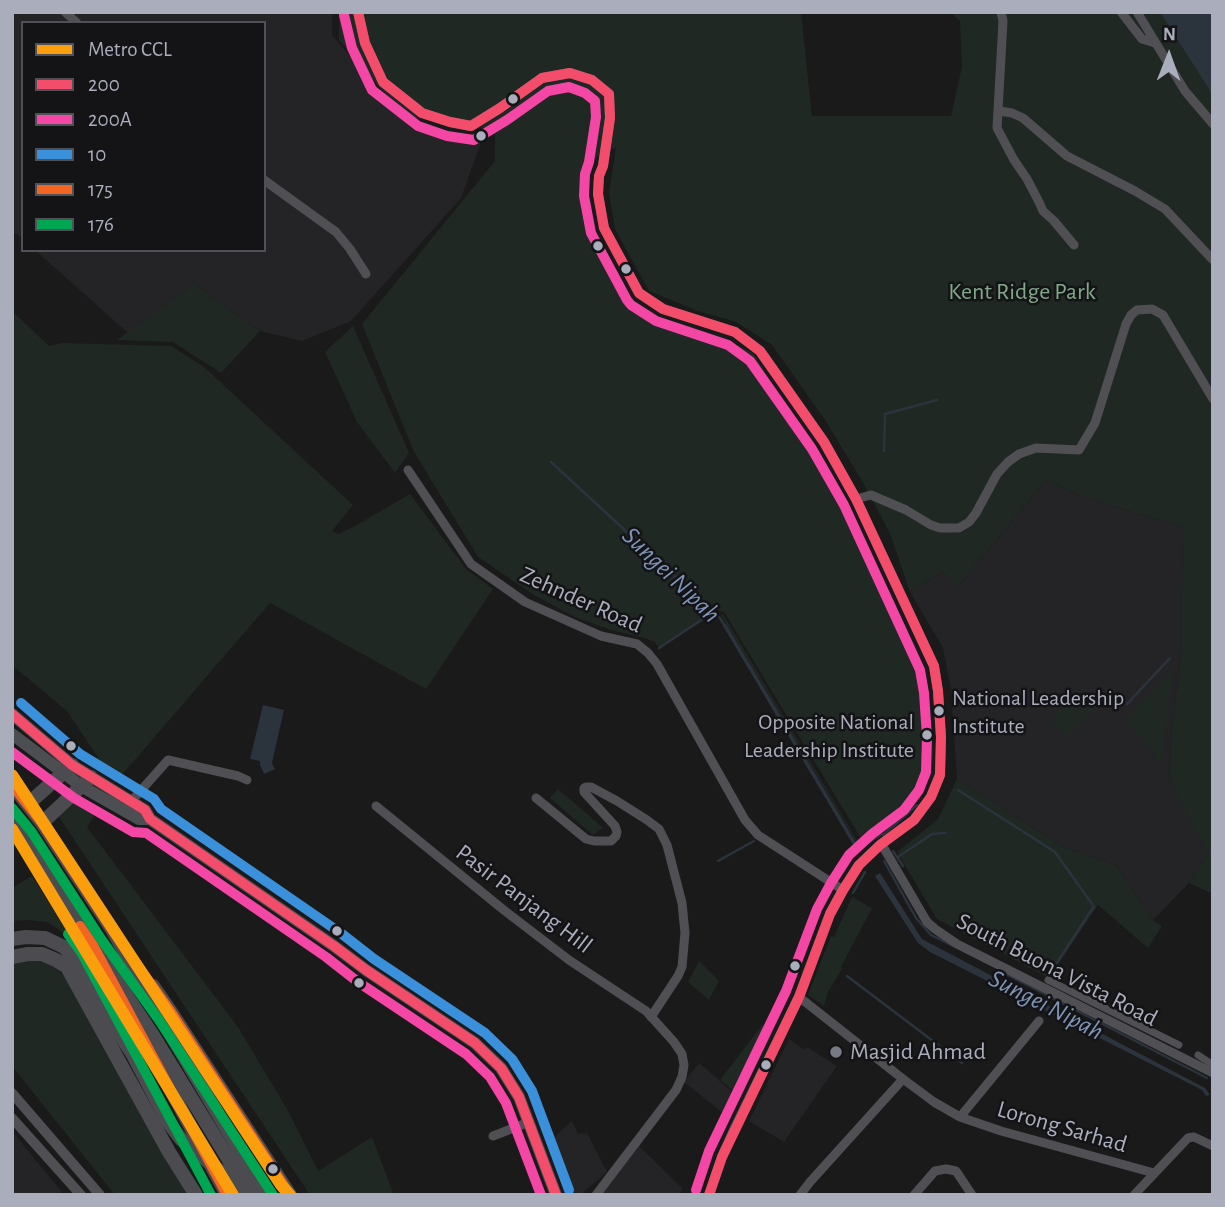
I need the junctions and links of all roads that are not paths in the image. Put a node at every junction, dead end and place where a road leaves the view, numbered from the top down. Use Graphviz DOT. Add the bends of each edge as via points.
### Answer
graph roads {
  1 [pos="358,12"];
  2 [pos="1001,12"];
  3 [pos="1121,12"];
  4 [pos="1137,12"];
  5 [pos="1155,43"];
  6 [pos="999,111"];
  7 [pos="1213,124"];
  8 [pos="266,181"];
  9 [pos="1074,245"];
  10 [pos="1213,260"];
  11 [pos="366,274"];
  12 [pos="1213,399"];
  13 [pos="408,470"];
  14 [pos="856,499"];
  15 [pos="12,714"];
  16 [pos="12,734"];
  17 [pos="68,769"];
  18 [pos="247,780"];
  19 [pos="86,781"];
  20 [pos="12,785"];
  21 [pos="536,797"];
  22 [pos="28,804"];
  23 [pos="127,806"];
  24 [pos="376,806"];
  25 [pos="42,823"];
  26 [pos="12,824"];
  27 [pos="880,845"];
  28 [pos="843,890"];
  29 [pos="113,931"];
  30 [pos="12,939"];
  31 [pos="93,945"];
  32 [pos="12,957"];
  33 [pos="1048,980"];
  34 [pos="802,998"];
  35 [pos="651,1017"];
  36 [pos="1039,1021"];
  37 [pos="111,1031"];
  38 [pos="1179,1045"];
  39 [pos="1198,1055"];
  40 [pos="1213,1065"];
  41 [pos="1213,1073"];
  42 [pos="903,1079"];
  43 [pos="12,1093"];
  44 [pos="960,1117"];
  45 [pos="12,1118"];
  46 [pos="529,1122"];
  47 [pos="493,1136"];
  48 [pos="1213,1146"];
  49 [pos="1154,1173"];
  50 [pos="245,1174"];
  51 [pos="81,1195"];
  52 [pos="100,1195"];
  53 [pos="196,1195"];
  54 [pos="227,1195"];
  55 [pos="251,1195"];
  56 [pos="266,1195"];
  57 [pos="290,1195"];
  58 [pos="556,1195"];
  59 [pos="596,1195"];
  60 [pos="709,1195"];
  61 [pos="800,1195"];
  62 [pos="914,1195"];
  63 [pos="972,1195"];
  64 [pos="1134,1195"];
  1 -- 14 [label="street" via="365,43 383,82 422,113 471,126 542,78 570,73 592,80 610,94 598,194 604,228 639,293 663,309 735,332 760,351 824,442"];
  2 -- 6 [label="street"];
  3 -- 5 [label="street" via="1142,39"];
  4 -- 5 [label="street"];
  5 -- 7 [label="street" via="1185,91"];
  6 -- 9 [label="street" via="997,128 1042,211"];
  6 -- 10 [label="street" via="1023,118 1067,156 1165,209"];
  8 -- 11 [label="street" via="336,232"];
  12 -- 14 [label="street" via="1163,315 1152,309 1137,310 1126,324 1095,423 1079,450 1036,448 1019,454 997,474 976,513 959,528 940,528 871,495"];
  13 -- 28 [label="street, Zehnder Road" via="471,564 524,602 601,636 637,644 648,653 745,820 758,835"];
  14 -- 27 [label="street" via="934,666 939,702 940,775 931,797 914,820"];
  15 -- 17 [label="main road"];
  16 -- 17 [label="main road"];
  17 -- 19 [label="main road"];
  17 -- 22 [label="highway"];
  18 -- 23 [label="street" via="169,760"];
  19 -- 23 [label="main road"];
  19 -- 25 [label="highway"];
  20 -- 22 [label="highway"];
  21 -- 35 [label="street" via="586,839 611,841 617,832 584,787 659,829 682,903 685,933 682,967"];
  22 -- 25 [label="highway"];
  23 -- 46 [label="main road" via="139,819 150,819 475,1043 501,1068"];
  24 -- 35 [label="street, Pasir Panjang Hill" via="505,911"];
  25 -- 29 [label="highway"];
  26 -- 31 [label="highway"];
  27 -- 28 [label="street" via="859,865"];
  27 -- 41 [label="street, South Buona Vista Road" via="934,929"];
  28 -- 34 [label="street" via="830,914"];
  29 -- 50 [label="highway"];
  29 -- 57 [label="highway"];
  30 -- 37 [label="highway" via="45,938 64,947 79,963"];
  31 -- 50 [label="highway"];
  31 -- 54 [label="highway"];
  32 -- 37 [label="highway" via="43,954 67,967"];
  33 -- 38 [label="street"];
  34 -- 42 [label="street, Lorong Sarhad"];
  34 -- 60 [label="street" via="734,1130"];
  35 -- 59 [label="street, Pasir Panjang Hill" via="682,1054 681,1077 669,1100"];
  36 -- 44 [label="street, Lorong Sarhad"];
  37 -- 53 [label="highway" via="169,1152"];
  37 -- 55 [label="highway, bridge" via="132,1053 181,1139"];
  39 -- 40 [label="street"];
  42 -- 44 [label="street, Lorong Sarhad"];
  42 -- 61 [label="street"];
  43 -- 52 [label="street"];
  44 -- 49 [label="street, Lorong Sarhad"];
  45 -- 51 [label="street"];
  46 -- 47 [label="street"];
  46 -- 58 [label="main road"];
  48 -- 49 [label="street" via="1188,1138"];
  49 -- 64 [label="street"];
  50 -- 55 [label="highway, bridge"];
  50 -- 56 [label="highway"];
  62 -- 63 [label="street" via="934,1171 946,1169 956,1171"];
}
